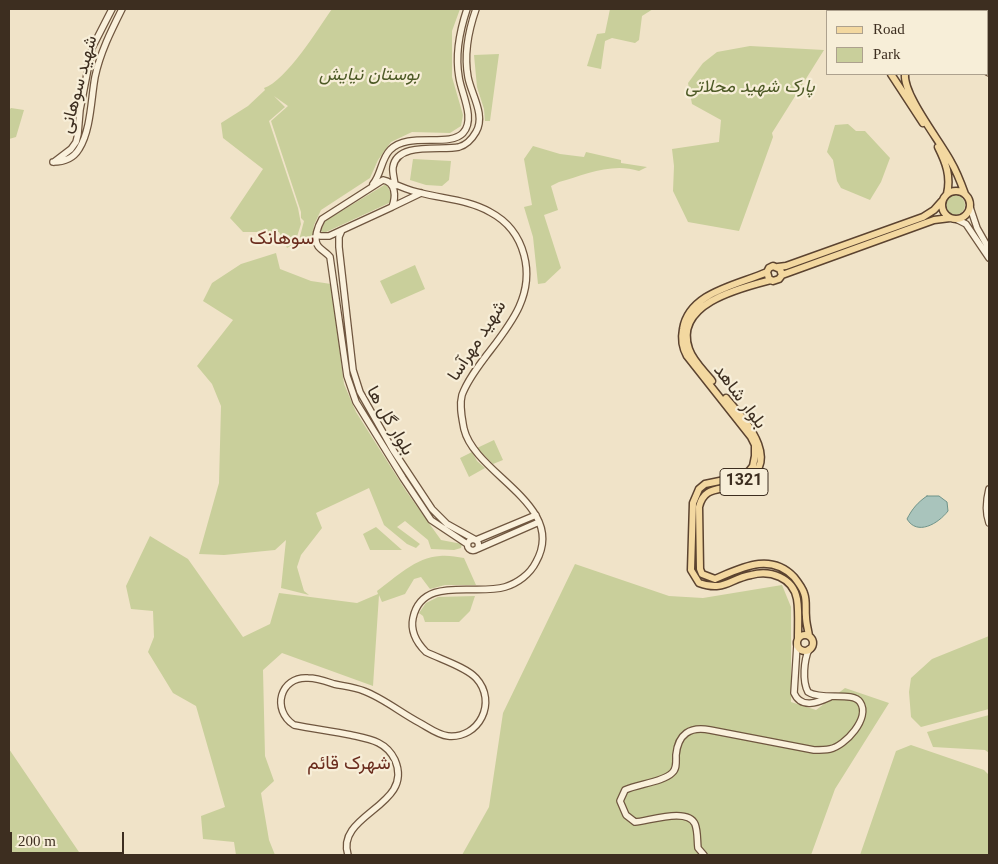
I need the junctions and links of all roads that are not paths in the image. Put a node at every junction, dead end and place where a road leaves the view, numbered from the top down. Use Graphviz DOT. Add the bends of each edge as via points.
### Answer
graph roads {
  1 [pos="112,9"];
  2 [pos="122,9"];
  3 [pos="467,9"];
  4 [pos="476,9"];
  5 [pos="893,75"];
  6 [pos="905,75"];
  7 [pos="392,183"];
  8 [pos="367,190"];
  9 [pos="421,193"];
  10 [pos="947,194"];
  11 [pos="965,194"];
  12 [pos="942,201"];
  13 [pos="392,207"];
  14 [pos="970,207"];
  15 [pos="953,218"];
  16 [pos="974,220"];
  17 [pos="342,230"];
  18 [pos="971,232"];
  19 [pos="317,234"];
  20 [pos="989,249"];
  21 [pos="989,258"];
  22 [pos="778,267"];
  23 [pos="767,272"];
  24 [pos="782,275"];
  25 [pos="770,280"];
  26 [pos="714,388"];
  27 [pos="989,489"];
  28 [pos="988,501"];
  29 [pos="536,515"];
  30 [pos="696,519"];
  31 [pos="539,522"];
  32 [pos="989,523"];
  33 [pos="475,540"];
  34 [pos="468,544"];
  35 [pos="475,550"];
  36 [pos="809,636"];
  37 [pos="798,642"];
  38 [pos="809,649"];
  39 [pos="830,697"];
  40 [pos="348,855"];
  41 [pos="704,855"];
  1 -- 2 [label="main road, شهید سوهانی" via="92,48 76,142 54,162 64,162 79,150 105,43"];
  3 -- 8 [label="main road" via="458,59 468,115 466,128 455,138 410,141 390,150 376,180"];
  4 -- 7 [label="main road" via="467,49 468,76 480,119 477,131 470,141 459,147 415,149 400,156 393,166"];
  5 -- 10 [label="main road" via="946,163 949,178"];
  6 -- 11 [label="main road" via="909,91 952,162"];
  7 -- 8 [label="main road" via="383,180"];
  7 -- 9 [label="main road, شهید مهرآسا"];
  7 -- 13 [label="main road" via="395,191"];
  8 -- 19 [label="main road" via="322,219"];
  9 -- 13 [label="main road"];
  9 -- 29 [label="main road, شهید مهرآسا" via="485,209 507,225 521,245 527,271 523,300 467,385 462,396 461,413 471,445"];
  10 -- 11 [label="main road" via="954,191"];
  10 -- 12 [label="main road"];
  11 -- 14 [label="main road"];
  12 -- 15 [label="main road" via="942,209"];
  12 -- 22 [label="main road" via="923,217"];
  13 -- 17 [label="main road"];
  14 -- 15 [label="main road" via="964,216"];
  14 -- 16 [label="main road"];
  15 -- 18 [label="main road" via="966,224"];
  15 -- 24 [label="main road" via="934,220"];
  16 -- 18 [label="main road" via="970,218 968,221"];
  16 -- 20 [label="main road"];
  17 -- 19 [label="main road" via="329,236"];
  17 -- 33 [label="main road, بلوار گل ها" via="338,247 353,370 360,392 432,510 447,524"];
  18 -- 21 [label="main road"];
  19 -- 34 [label="main road, بلوار گل ها" via="318,247 330,257 333,268 347,376 356,402 431,520"];
  22 -- 23 [label="main road" via="771,267"];
  22 -- 24 [label="main road"];
  23 -- 25 [label="main road"];
  23 -- 26 [label="main road, بلوار شاهد / 1321" via="706,298 694,306 684,321 684,352"];
  24 -- 25 [label="main road" via="777,281"];
  25 -- 26 [label="main road, بلوار شاهد / 1321" via="718,297 705,304 693,317 687,331 688,348"];
  26 -- 30 [label="main road, بلوار شاهد / 1321" via="751,437 756,456 752,468 745,474 710,482 699,489 693,503"];
  27 -- 28 [label="main road"];
  28 -- 32 [label="main road"];
  29 -- 31 [label="main road, شهید مهرآسا"];
  29 -- 33 [label="main road"];
  30 -- 36 [label="main road, بلوار شاهد / 1321" via="702,574 715,579 762,562 789,572 805,595"];
  30 -- 37 [label="main road, بلوار شاهد / 1321" via="691,570 699,583 717,587 751,575 771,573 781,576 797,598"];
  31 -- 35 [label="main road"];
  31 -- 40 [label="main road, شهید مهرآسا" via="541,553 521,580 496,590 432,593 421,602 413,616 412,628 420,646 473,675 483,688 485,713 469,731 446,736 363,691 319,679 293,681 284,690 281,709 294,725 370,739 382,745 394,759 397,772 395,786 387,799 355,826 347,842"];
  33 -- 34 [label="main road"];
  33 -- 35 [label="main road" via="478,544"];
  34 -- 35 [label="main road"];
  36 -- 37 [label="main road" via="804,635"];
  36 -- 38 [label="main road" via="813,642"];
  37 -- 38 [label="main road" via="802,650"];
  37 -- 39 [label="main road, بلوار شاهد / 1321" via="796,698 811,704"];
  38 -- 39 [label="main road, 1321" via="806,687 811,694"];
  39 -- 41 [label="main road, 1321" via="852,696 860,701 864,714 854,732 829,750 814,750 701,728 686,733 679,740 673,773 662,780 625,790 620,801 626,815 635,822 676,815 687,816 695,822 698,848"];
}
